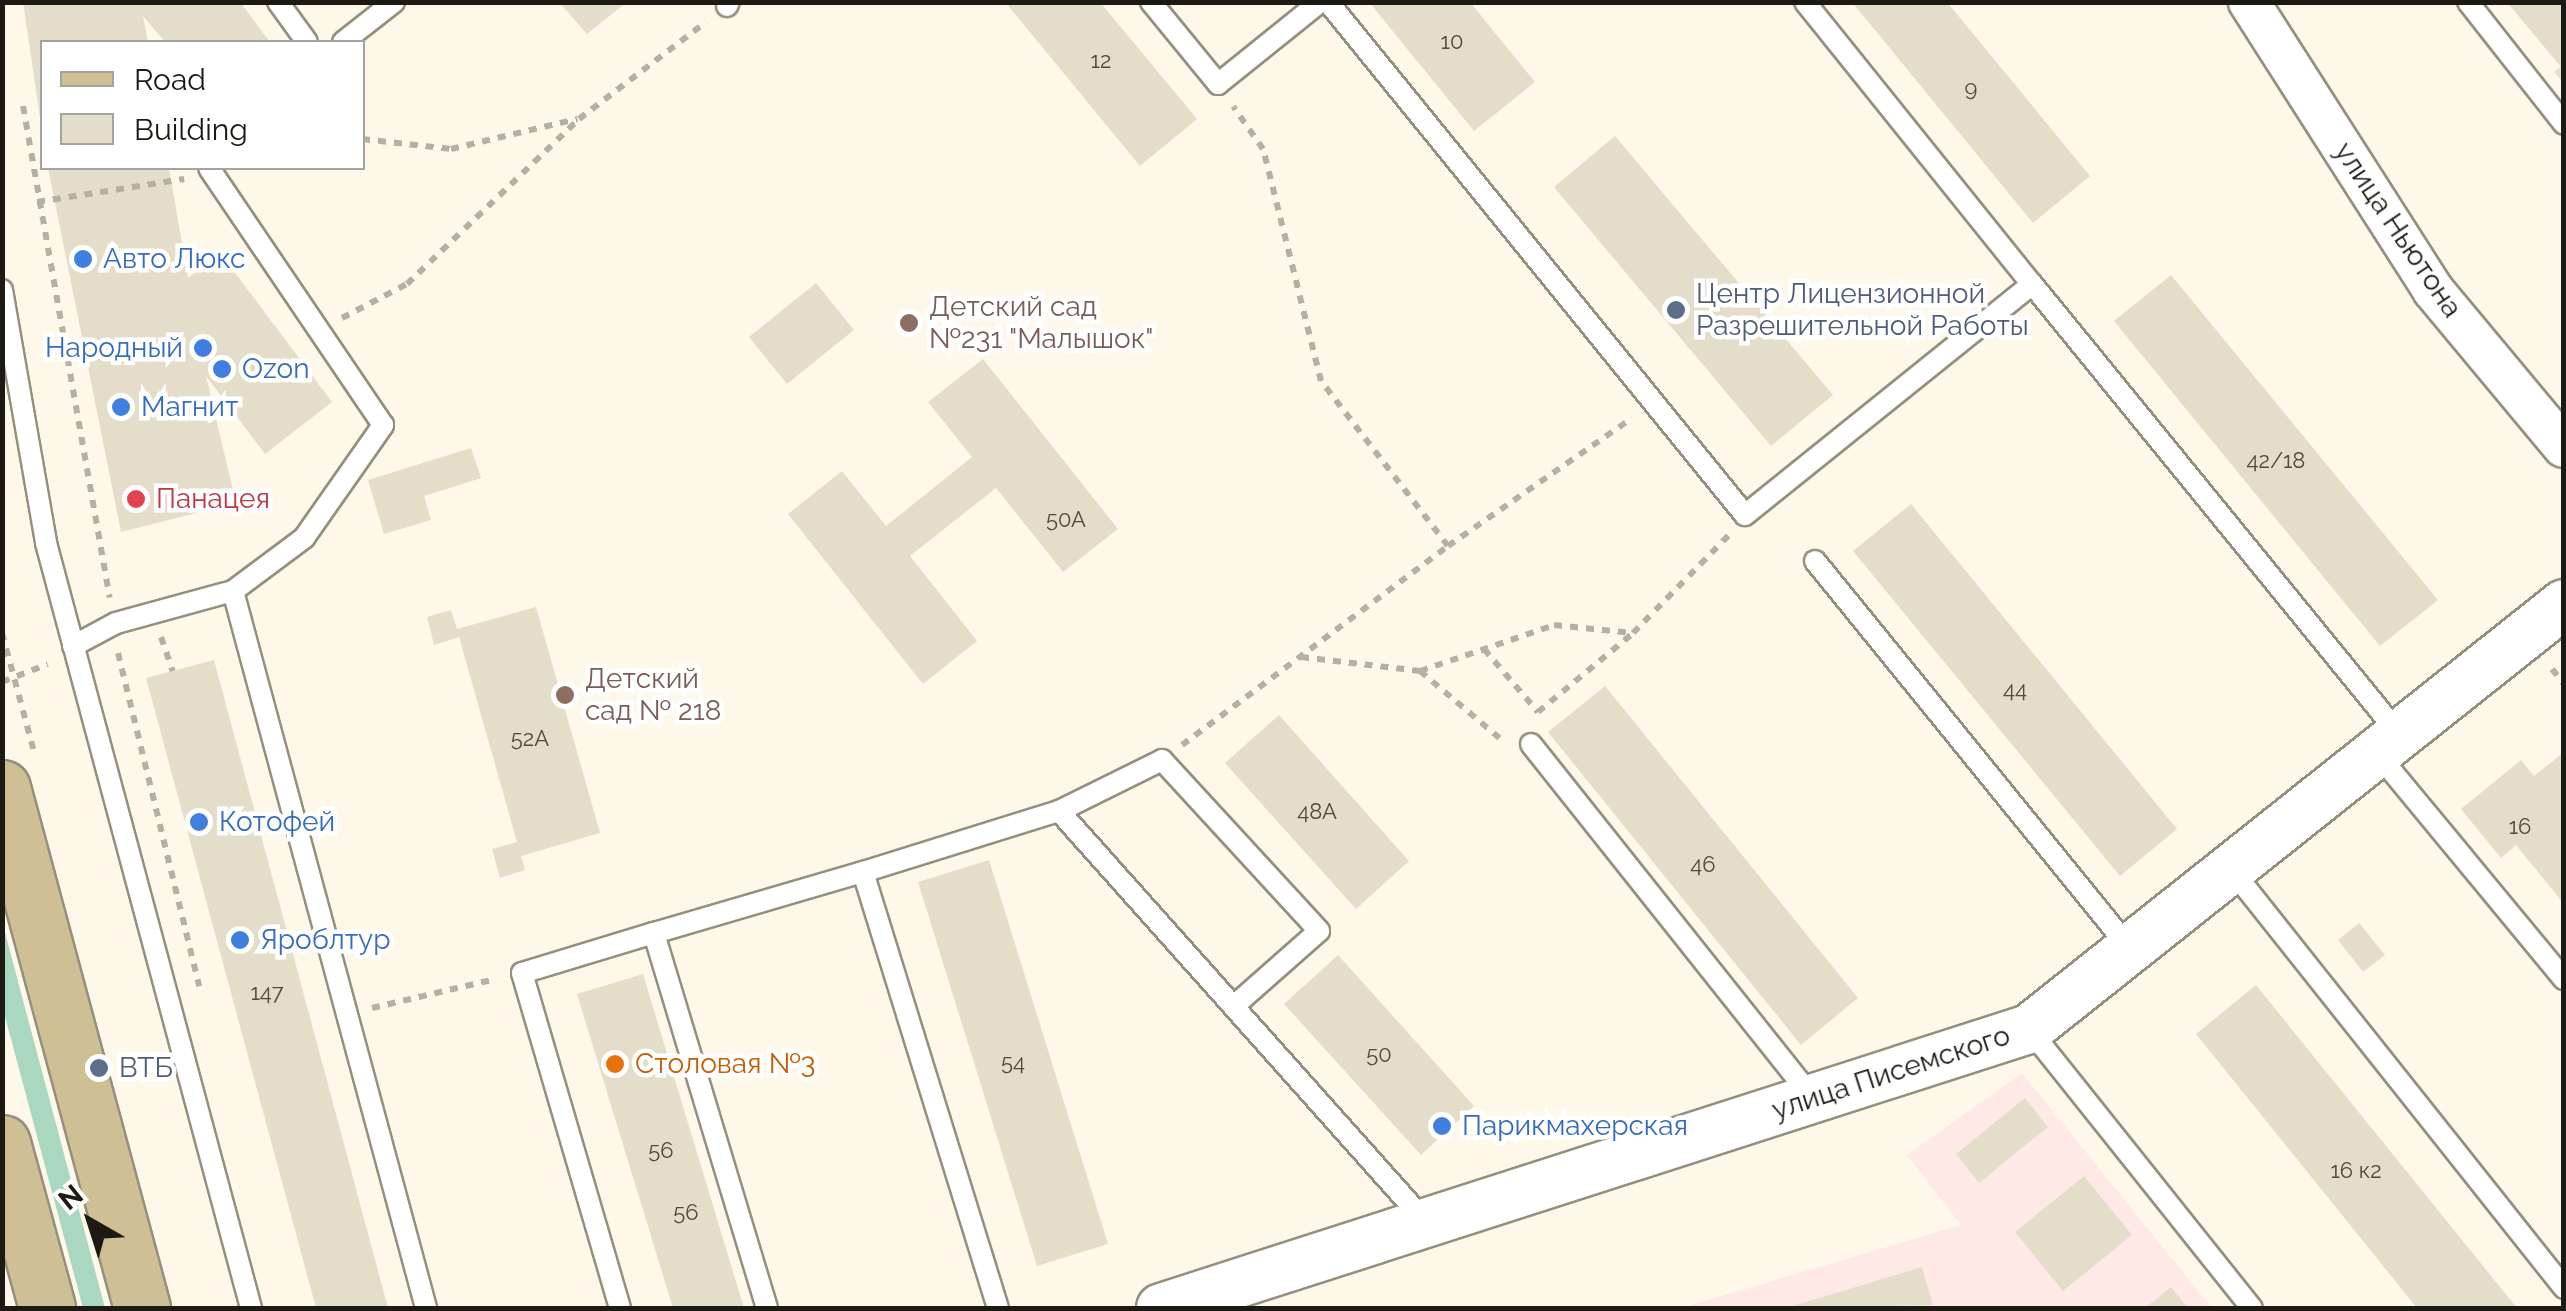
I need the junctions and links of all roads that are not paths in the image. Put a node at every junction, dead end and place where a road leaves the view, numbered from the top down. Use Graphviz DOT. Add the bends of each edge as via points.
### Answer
graph roads {
  1 [pos="278,2"];
  2 [pos="394,2"];
  3 [pos="1151,2"];
  4 [pos="1324,2"];
  5 [pos="1805,2"];
  6 [pos="2468,2"];
  7 [pos="2261,7"];
  8 [pos="306,40"];
  9 [pos="346,40"];
  10 [pos="2564,124"];
  11 [pos="207,171"];
  12 [pos="2032,284"];
  13 [pos="2,290"];
  14 [pos="2564,447"];
  15 [pos="1815,561"];
  16 [pos="233,591"];
  17 [pos="2564,604"];
  18 [pos="75,650"];
  19 [pos="2388,743"];
  20 [pos="1531,744"];
  21 [pos="2,788"];
  22 [pos="1059,811"];
  23 [pos="2230,868"];
  24 [pos="862,872"];
  25 [pos="654,934"];
  26 [pos="2130,948"];
  27 [pos="2564,979"];
  28 [pos="1234,1006"];
  29 [pos="2029,1029"];
  30 [pos="1813,1099"];
  31 [pos="2,1143"];
  32 [pos="1426,1223"];
  33 [pos="2564,1288"];
  34 [pos="47,1308"];
  35 [pos="142,1308"];
  36 [pos="251,1308"];
  37 [pos="426,1308"];
  38 [pos="620,1308"];
  39 [pos="766,1308"];
  40 [pos="998,1308"];
  41 [pos="1161,1308"];
  42 [pos="2252,1308"];
  1 -- 8 [label="lane"];
  2 -- 9 [label="lane"];
  3 -- 4 [label="lane" via="1218,84"];
  4 -- 12 [label="lane" via="1745,515"];
  5 -- 12 [label="lane"];
  6 -- 10 [label="lane"];
  7 -- 14 [label="street, улица Ньютона" via="2433,290"];
  11 -- 16 [label="lane" via="383,426 304,538"];
  12 -- 19 [label="lane"];
  13 -- 18 [label="lane" via="33,486"];
  15 -- 26 [label="lane"];
  16 -- 18 [label="lane" via="116,623"];
  16 -- 37 [label="lane"];
  17 -- 19 [label="street, улица Писемского"];
  18 -- 36 [label="lane"];
  19 -- 23 [label="street, улица Писемского"];
  19 -- 27 [label="lane"];
  20 -- 30 [label="lane"];
  21 -- 35 [label="main road"];
  22 -- 24 [label="lane"];
  22 -- 28 [label="lane"];
  22 -- 28 [label="lane" via="1162,760 1319,930"];
  23 -- 26 [label="street, улица Писемского"];
  23 -- 33 [label="lane"];
  24 -- 25 [label="lane"];
  24 -- 40 [label="lane"];
  25 -- 38 [label="lane" via="522,973"];
  25 -- 39 [label="lane"];
  26 -- 29 [label="street, улица Писемского"];
  28 -- 32 [label="lane"];
  29 -- 30 [label="street, улица Писемского"];
  29 -- 42 [label="lane"];
  30 -- 32 [label="street, улица Писемского"];
  31 -- 34 [label="main road"];
  32 -- 41 [label="street, улица Писемского"];
}
